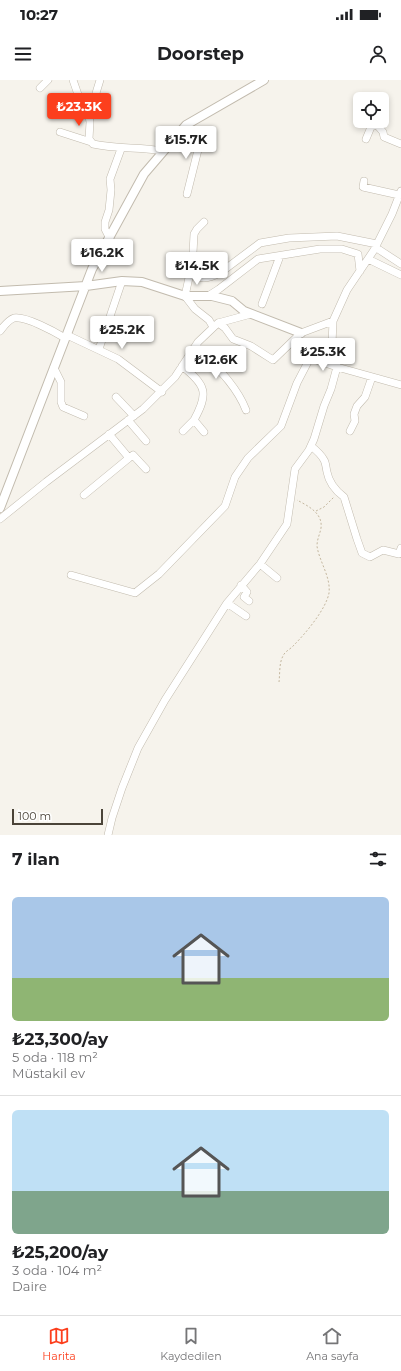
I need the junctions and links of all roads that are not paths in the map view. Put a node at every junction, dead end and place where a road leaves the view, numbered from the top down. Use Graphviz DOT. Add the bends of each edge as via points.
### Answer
graph roads {
  1 [pos="48,80"];
  2 [pos="73,80"];
  3 [pos="100,80"];
  4 [pos="264,80"];
  5 [pos="40,88"];
  6 [pos="89,116"];
  7 [pos="186,125"];
  8 [pos="60,132"];
  9 [pos="366,138"];
  10 [pos="91,142"];
  11 [pos="401,144"];
  12 [pos="121,149"];
  13 [pos="163,151"];
  14 [pos="364,181"];
  15 [pos="400,193"];
  16 [pos="187,194"];
  17 [pos="204,222"];
  18 [pos="110,239"];
  19 [pos="376,245"];
  20 [pos="280,256"];
  21 [pos="368,259"];
  22 [pos="401,264"];
  23 [pos="360,271"];
  24 [pos="190,273"];
  25 [pos="401,275"];
  26 [pos="122,281"];
  27 [pos="86,286"];
  28 [pos="0,292"];
  29 [pos="185,296"];
  30 [pos="208,296"];
  31 [pos="262,304"];
  32 [pos="251,314"];
  33 [pos="333,321"];
  34 [pos="215,325"];
  35 [pos="0,331"];
  36 [pos="302,333"];
  37 [pos="66,336"];
  38 [pos="196,346"];
  39 [pos="99,349"];
  40 [pos="182,366"];
  41 [pos="338,367"];
  42 [pos="54,368"];
  43 [pos="372,377"];
  44 [pos="401,386"];
  45 [pos="162,392"];
  46 [pos="116,397"];
  47 [pos="246,410"];
  48 [pos="84,416"];
  49 [pos="131,418"];
  50 [pos="194,420"];
  51 [pos="183,431"];
  52 [pos="350,431"];
  53 [pos="204,432"];
  54 [pos="109,434"];
  55 [pos="146,441"];
  56 [pos="311,446"];
  57 [pos="129,458"];
  58 [pos="146,469"];
  59 [pos="84,495"];
  60 [pos="0,508"];
  61 [pos="0,519"];
  62 [pos="401,548"];
  63 [pos="260,564"];
  64 [pos="71,575"];
  65 [pos="277,578"];
  66 [pos="241,585"];
  67 [pos="249,601"];
  68 [pos="227,603"];
  69 [pos="246,616"];
  70 [pos="108,835"];
  1 -- 5 [label="street"];
  2 -- 6 [label="street" via="83,109"];
  3 -- 6 [label="street"];
  4 -- 7 [label="street"];
  6 -- 10 [label="street"];
  7 -- 13 [label="street"];
  7 -- 16 [label="street" via="198,150"];
  8 -- 10 [label="street"];
  9 -- 11 [label="street" via="371,127 377,125 384,137"];
  10 -- 12 [label="street"];
  12 -- 13 [label="street"];
  12 -- 18 [label="street" via="110,179 109,210 105,229"];
  13 -- 18 [label="street" via="144,174"];
  14 -- 15 [label="street" via="363,187"];
  15 -- 19 [label="street"];
  17 -- 24 [label="street" via="194,234"];
  18 -- 27 [label="street" via="92,269"];
  19 -- 21 [label="street"];
  19 -- 22 [label="street"];
  19 -- 24 [label="street" via="337,236 289,238 260,243 220,273 206,279 197,278"];
  20 -- 23 [label="street" via="342,248 358,254"];
  20 -- 30 [label="street" via="258,259"];
  20 -- 31 [label="street"];
  21 -- 23 [label="street"];
  21 -- 25 [label="street"];
  23 -- 33 [label="street" via="347,290"];
  24 -- 29 [label="street"];
  26 -- 27 [label="street"];
  26 -- 29 [label="street" via="142,282"];
  26 -- 39 [label="street"];
  27 -- 28 [label="street"];
  27 -- 37 [label="street"];
  29 -- 30 [label="street"];
  29 -- 34 [label="street" via="195,309"];
  30 -- 32 [label="street" via="232,301"];
  32 -- 34 [label="street"];
  32 -- 36 [label="street"];
  33 -- 36 [label="street"];
  33 -- 41 [label="street" via="332,344"];
  34 -- 36 [label="street" via="225,328 233,339 251,346 273,360"];
  34 -- 38 [label="street"];
  35 -- 37 [label="street" via="14,318"];
  37 -- 39 [label="street"];
  37 -- 42 [label="street"];
  38 -- 40 [label="street"];
  38 -- 47 [label="street" via="228,379"];
  39 -- 45 [label="street" via="118,359"];
  40 -- 45 [label="street"];
  40 -- 50 [label="street" via="194,375 202,386 203,400"];
  41 -- 43 [label="street"];
  41 -- 56 [label="street"];
  41 -- 64 [label="street" via="310,358 295,388 281,426 248,458 235,477 225,506 159,574 135,593"];
  42 -- 48 [label="street" via="61,382 63,407"];
  42 -- 60 [label="street"];
  43 -- 44 [label="street"];
  43 -- 52 [label="street" via="365,397 357,406 355,421"];
  45 -- 49 [label="street"];
  46 -- 49 [label="street"];
  49 -- 54 [label="street"];
  49 -- 55 [label="street"];
  50 -- 51 [label="street"];
  50 -- 53 [label="street"];
  54 -- 57 [label="street"];
  54 -- 61 [label="street"];
  56 -- 62 [label="street" via="325,461 330,483 344,497 362,553 370,557 383,550 399,554"];
  56 -- 63 [label="street" via="295,469 287,524"];
  57 -- 58 [label="street" via="134,455"];
  57 -- 59 [label="street"];
  63 -- 65 [label="street"];
  63 -- 66 [label="street"];
  66 -- 67 [label="street" via="247,592 244,597"];
  66 -- 68 [label="street"];
  68 -- 69 [label="street"];
  68 -- 70 [label="street" via="165,700 138,748 122,788"];
}
